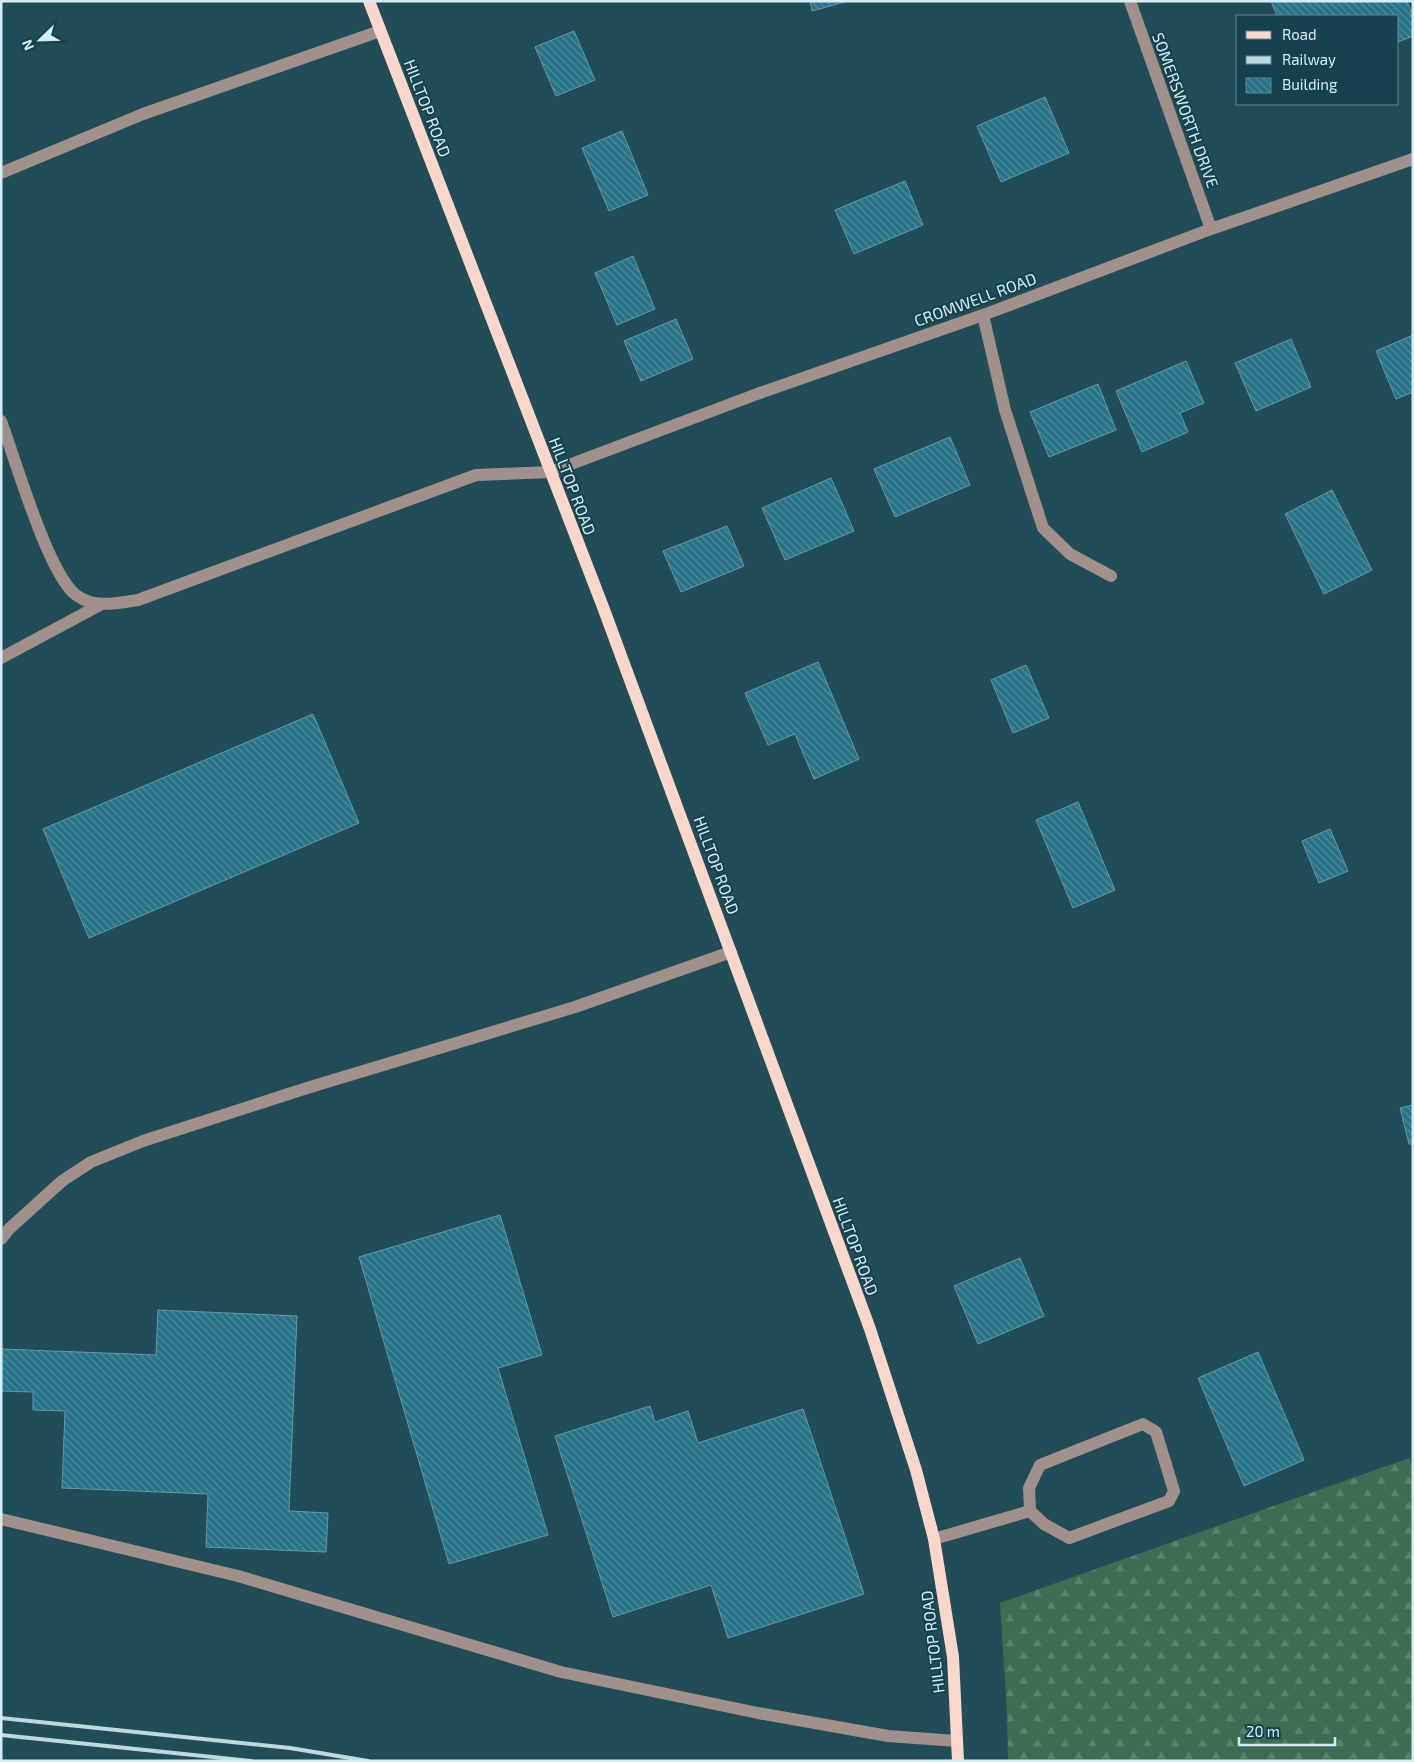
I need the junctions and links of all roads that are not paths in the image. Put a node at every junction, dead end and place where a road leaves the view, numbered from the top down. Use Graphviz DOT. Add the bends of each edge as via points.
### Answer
graph roads {
  1 [pos="369,1"];
  2 [pos="1130,1"];
  3 [pos="380,31"];
  4 [pos="1413,159"];
  5 [pos="1,173"];
  6 [pos="1211,229"];
  7 [pos="983,315"];
  8 [pos="1,421"];
  9 [pos="550,472"];
  10 [pos="1111,576"];
  11 [pos="100,605"];
  12 [pos="1,658"];
  13 [pos="732,952"];
  14 [pos="1,1239"];
  15 [pos="1030,1511"];
  16 [pos="1,1519"];
  17 [pos="934,1539"];
  18 [pos="957,1741"];
  19 [pos="958,1761"];
  1 -- 3 [label="main road, HILLTOP ROAD"];
  2 -- 6 [label="street, SOMERSWORTH DRIVE"];
  3 -- 5 [label="street" via="143,114"];
  3 -- 9 [label="main road, HILLTOP ROAD"];
  4 -- 6 [label="street, CROMWELL ROAD"];
  6 -- 7 [label="street, CROMWELL ROAD"];
  7 -- 9 [label="street, CROMWELL ROAD" via="757,394"];
  7 -- 10 [label="street" via="1006,410 1043,528 1070,554"];
  8 -- 11 [label="street" via="55,566 76,595"];
  9 -- 11 [label="street, CROMWELL ROAD" via="476,475 138,600"];
  9 -- 13 [label="main road, HILLTOP ROAD"];
  11 -- 12 [label="street"];
  13 -- 14 [label="street" via="575,1007 307,1088 134,1145 91,1162 62,1181"];
  13 -- 17 [label="main road, HILLTOP ROAD" via="870,1329 916,1470"];
  15 -- 15 [label="street" via="1029,1488 1040,1465 1143,1424 1156,1432 1174,1491 1169,1501 1069,1538 1044,1524"];
  15 -- 17 [label="street"];
  16 -- 18 [label="street" via="238,1576 561,1672 758,1714 888,1736"];
  17 -- 18 [label="main road, HILLTOP ROAD" via="953,1657"];
  18 -- 19 [label="main road, HILLTOP ROAD"];
}
